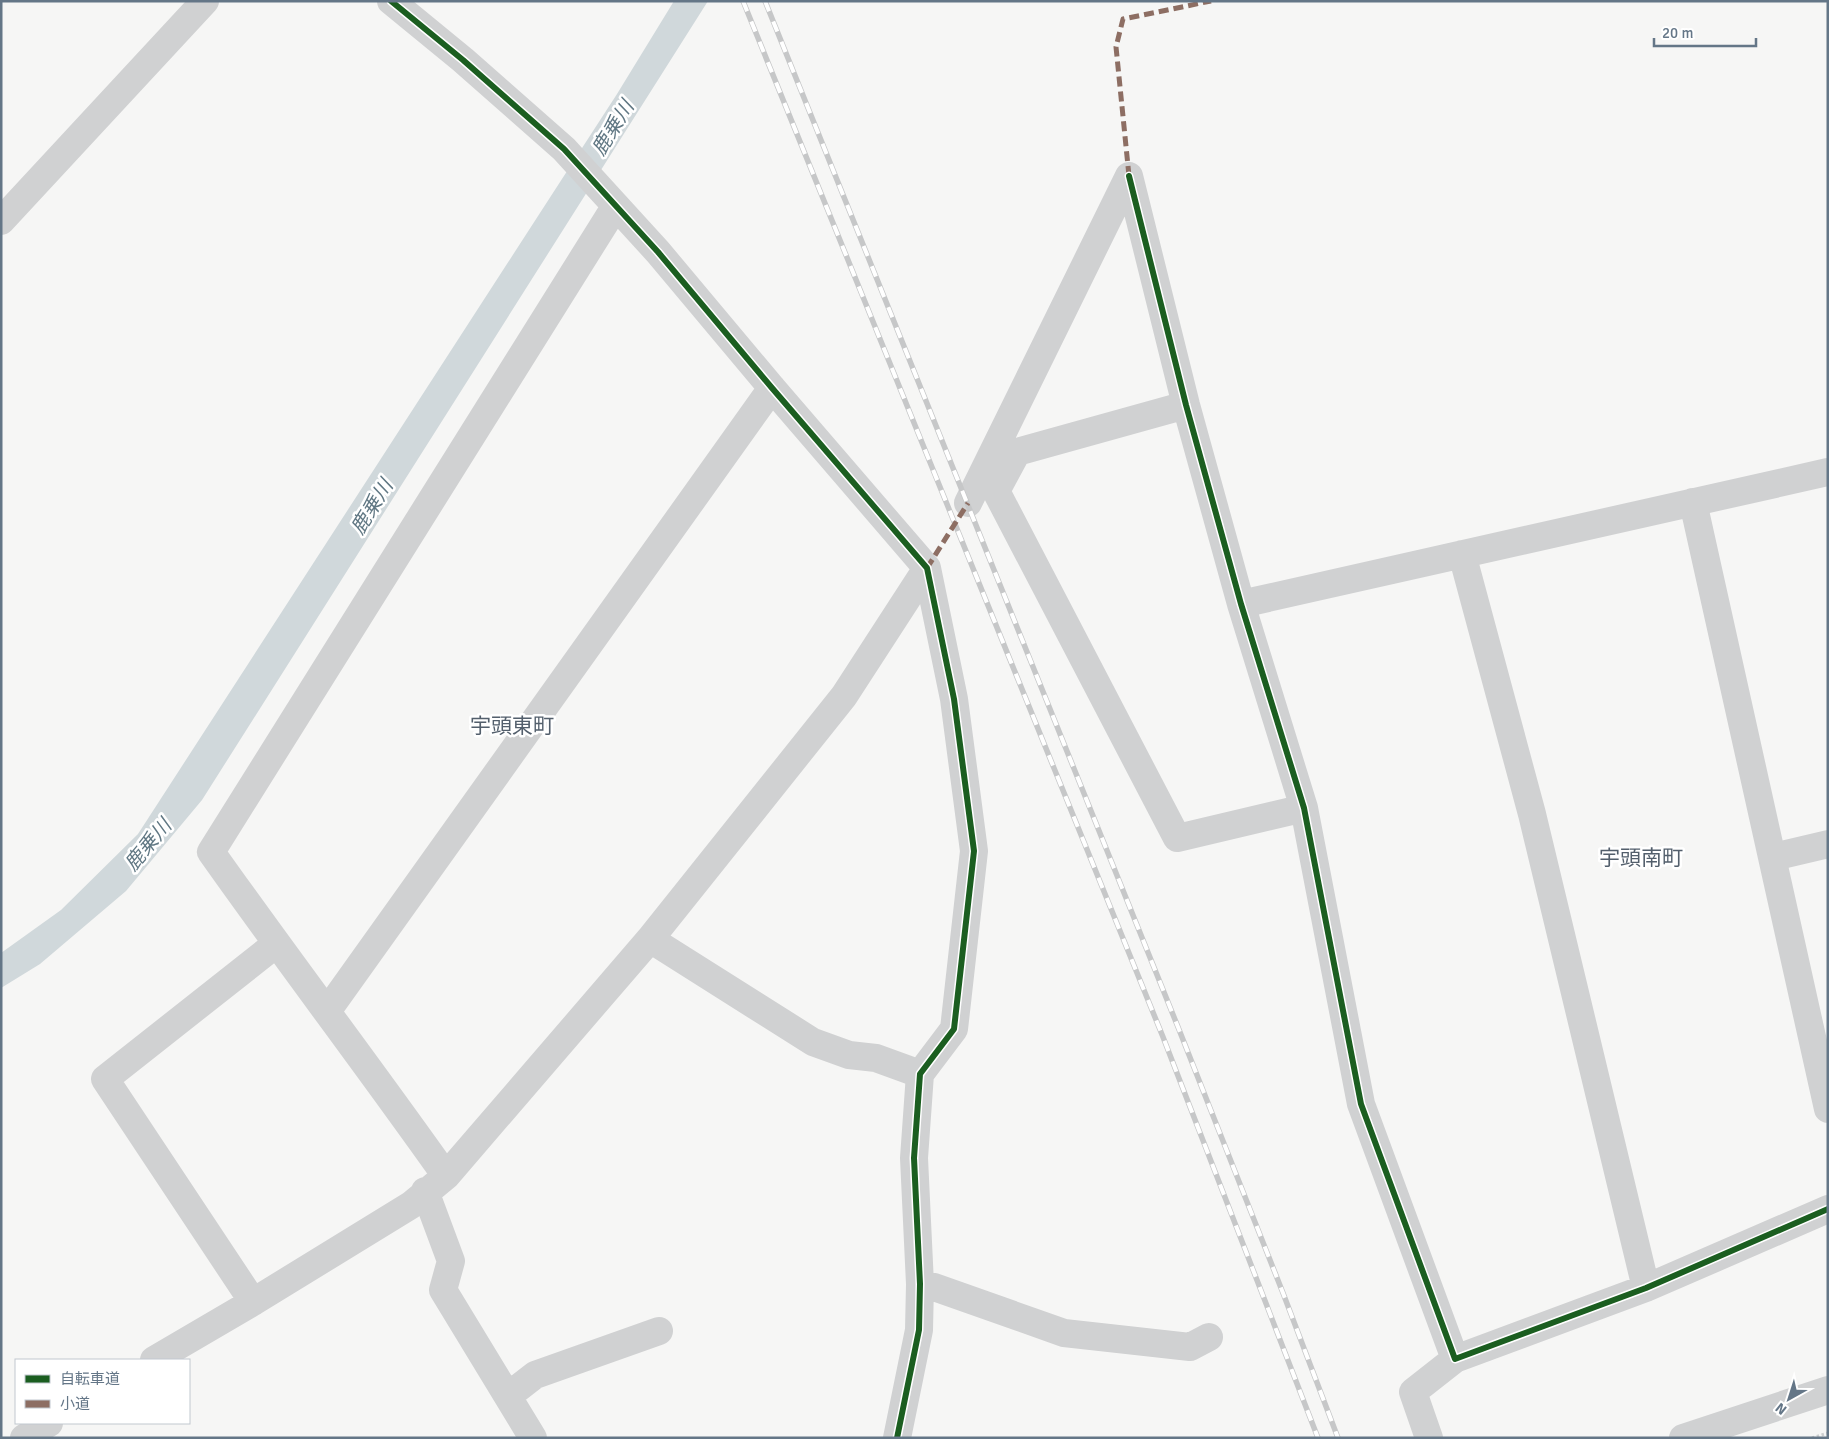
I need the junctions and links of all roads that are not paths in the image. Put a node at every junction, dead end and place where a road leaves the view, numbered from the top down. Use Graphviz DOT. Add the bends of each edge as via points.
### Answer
graph roads {
  1 [pos="205,1"];
  2 [pos="391,1"];
  3 [pos="615,207"];
  4 [pos="1,221"];
  5 [pos="772,388"];
  6 [pos="1186,405"];
  7 [pos="1828,472"];
  8 [pos="1693,502"];
  9 [pos="968,503"];
  10 [pos="1462,554"];
  11 [pos="927,568"];
  12 [pos="1241,604"];
  13 [pos="1304,808"];
  14 [pos="1828,844"];
  15 [pos="1773,857"];
  16 [pos="650,939"];
  17 [pos="276,944"];
  18 [pos="328,1010"];
  19 [pos="1824,1071"];
  20 [pos="920,1074"];
  21 [pos="1828,1109"];
  22 [pos="436,1184"];
  23 [pos="1828,1209"];
  24 [pos="920,1284"];
  25 [pos="1646,1288"];
  26 [pos="253,1302"];
  27 [pos="659,1331"];
  28 [pos="1209,1337"];
  29 [pos="156,1359"];
  30 [pos="1455,1359"];
  31 [pos="1828,1390"];
  32 [pos="508,1396"];
  33 [pos="47,1424"];
  34 [pos="24,1438"];
  35 [pos="533,1438"];
  36 [pos="897,1438"];
  37 [pos="1429,1438"];
  38 [pos="1683,1438"];
  1 -- 4 [label="street"];
  2 -- 3 [label="street" via="564,149"];
  3 -- 5 [label="street" via="658,252"];
  3 -- 17 [label="street" via="211,852"];
  5 -- 11 [label="street"];
  5 -- 18 [label="street"];
  6 -- 9 [label="street" via="1128,176"];
  6 -- 12 [label="street"];
  6 -- 13 [label="street" via="1017,452 996,491 1177,838"];
  7 -- 8 [label="street"];
  8 -- 10 [label="street"];
  8 -- 15 [label="street"];
  10 -- 12 [label="street"];
  10 -- 25 [label="street" via="1532,814"];
  11 -- 16 [label="street" via="844,696"];
  11 -- 20 [label="street" via="954,699 974,851 954,1029"];
  12 -- 13 [label="street"];
  13 -- 30 [label="street" via="1361,1104"];
  14 -- 15 [label="street"];
  15 -- 19 [label="street"];
  16 -- 20 [label="street" via="813,1042 849,1055 876,1058"];
  16 -- 22 [label="street"];
  17 -- 18 [label="street"];
  17 -- 26 [label="street" via="105,1079"];
  18 -- 22 [label="street"];
  19 -- 21 [label="street"];
  20 -- 24 [label="street" via="914,1158"];
  22 -- 26 [label="street" via="411,1205"];
  22 -- 32 [label="street" via="451,1260 443,1290"];
  23 -- 25 [label="street"];
  24 -- 28 [label="street" via="1064,1333 1190,1347"];
  24 -- 36 [label="street" via="919,1330"];
  25 -- 30 [label="street"];
  26 -- 29 [label="street"];
  27 -- 32 [label="street" via="535,1375"];
  30 -- 37 [label="street" via="1413,1392"];
  31 -- 38 [label="street"];
  32 -- 35 [label="street"];
  33 -- 34 [label="street"];
}
